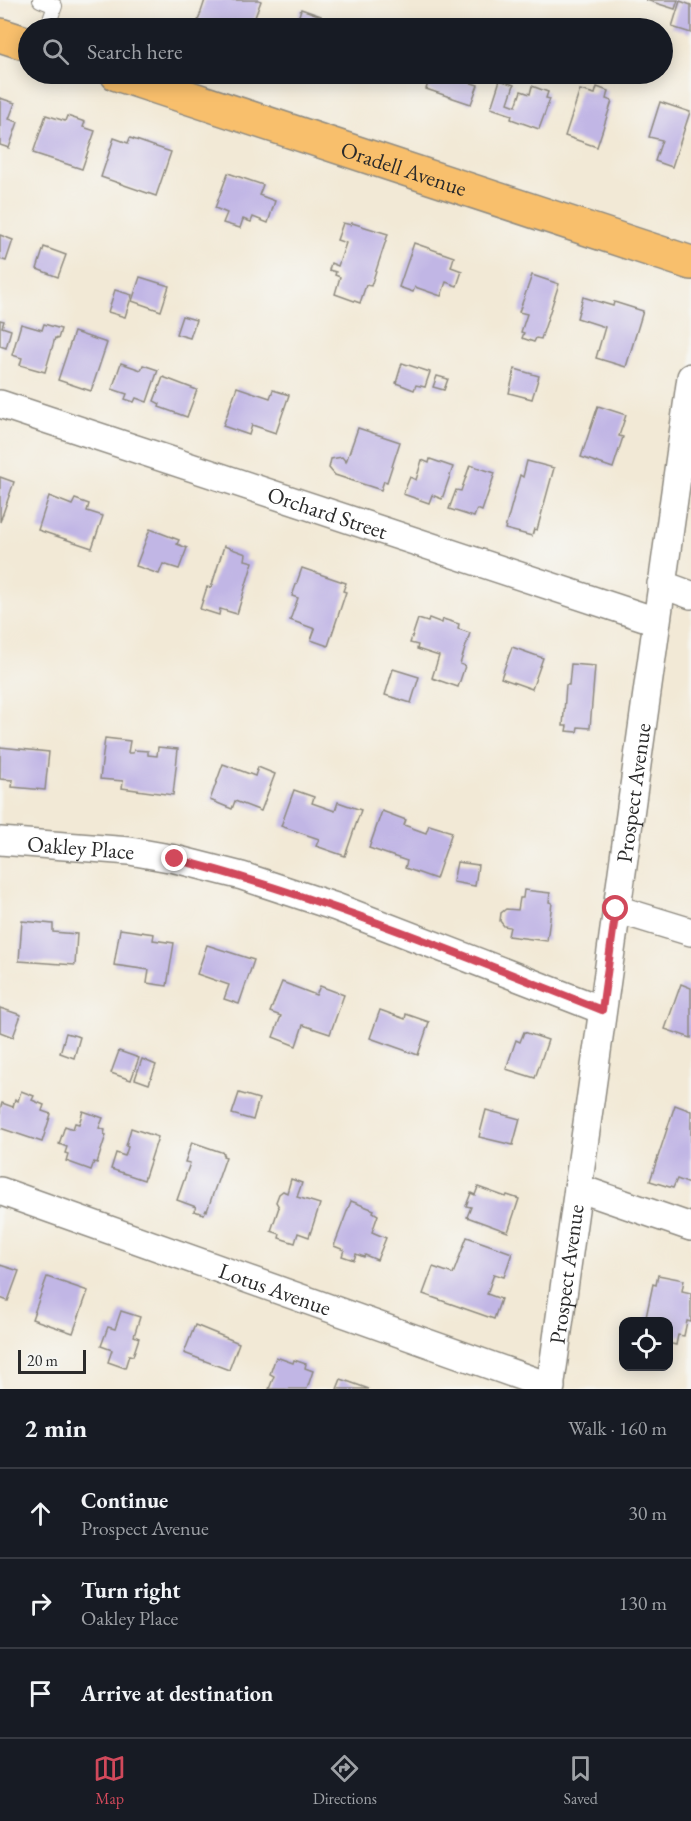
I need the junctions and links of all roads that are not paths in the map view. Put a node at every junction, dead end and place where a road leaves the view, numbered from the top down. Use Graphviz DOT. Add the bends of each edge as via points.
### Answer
graph roads {
  1 [pos="40,0"];
  2 [pos="51,18"];
  3 [pos="0,35"];
  4 [pos="18,41"];
  5 [pos="147,84"];
  6 [pos="691,263"];
  7 [pos="691,377"];
  8 [pos="0,404"];
  9 [pos="661,584"];
  10 [pos="691,595"];
  11 [pos="656,621"];
  12 [pos="0,841"];
  13 [pos="616,909"];
  14 [pos="691,932"];
  15 [pos="602,1010"];
  16 [pos="578,1188"];
  17 [pos="0,1191"];
  18 [pos="691,1227"];
  19 [pos="550,1388"];
  1 -- 2 [label="lane" via="55,6"];
  3 -- 4 [label="main road"];
  5 -- 6 [label="main road, Oradell Avenue"];
  7 -- 9 [label="street, Prospect Avenue"];
  8 -- 11 [label="street, Orchard Street"];
  9 -- 10 [label="street"];
  9 -- 11 [label="street, Prospect Avenue"];
  11 -- 13 [label="street, Prospect Avenue"];
  12 -- 15 [label="street, Oakley Place" via="130,851 242,876 336,907"];
  13 -- 14 [label="street"];
  13 -- 15 [label="street, Prospect Avenue"];
  15 -- 16 [label="street, Prospect Avenue"];
  16 -- 18 [label="street"];
  16 -- 19 [label="street, Prospect Avenue"];
  17 -- 19 [label="street, Lotus Avenue"];
}
